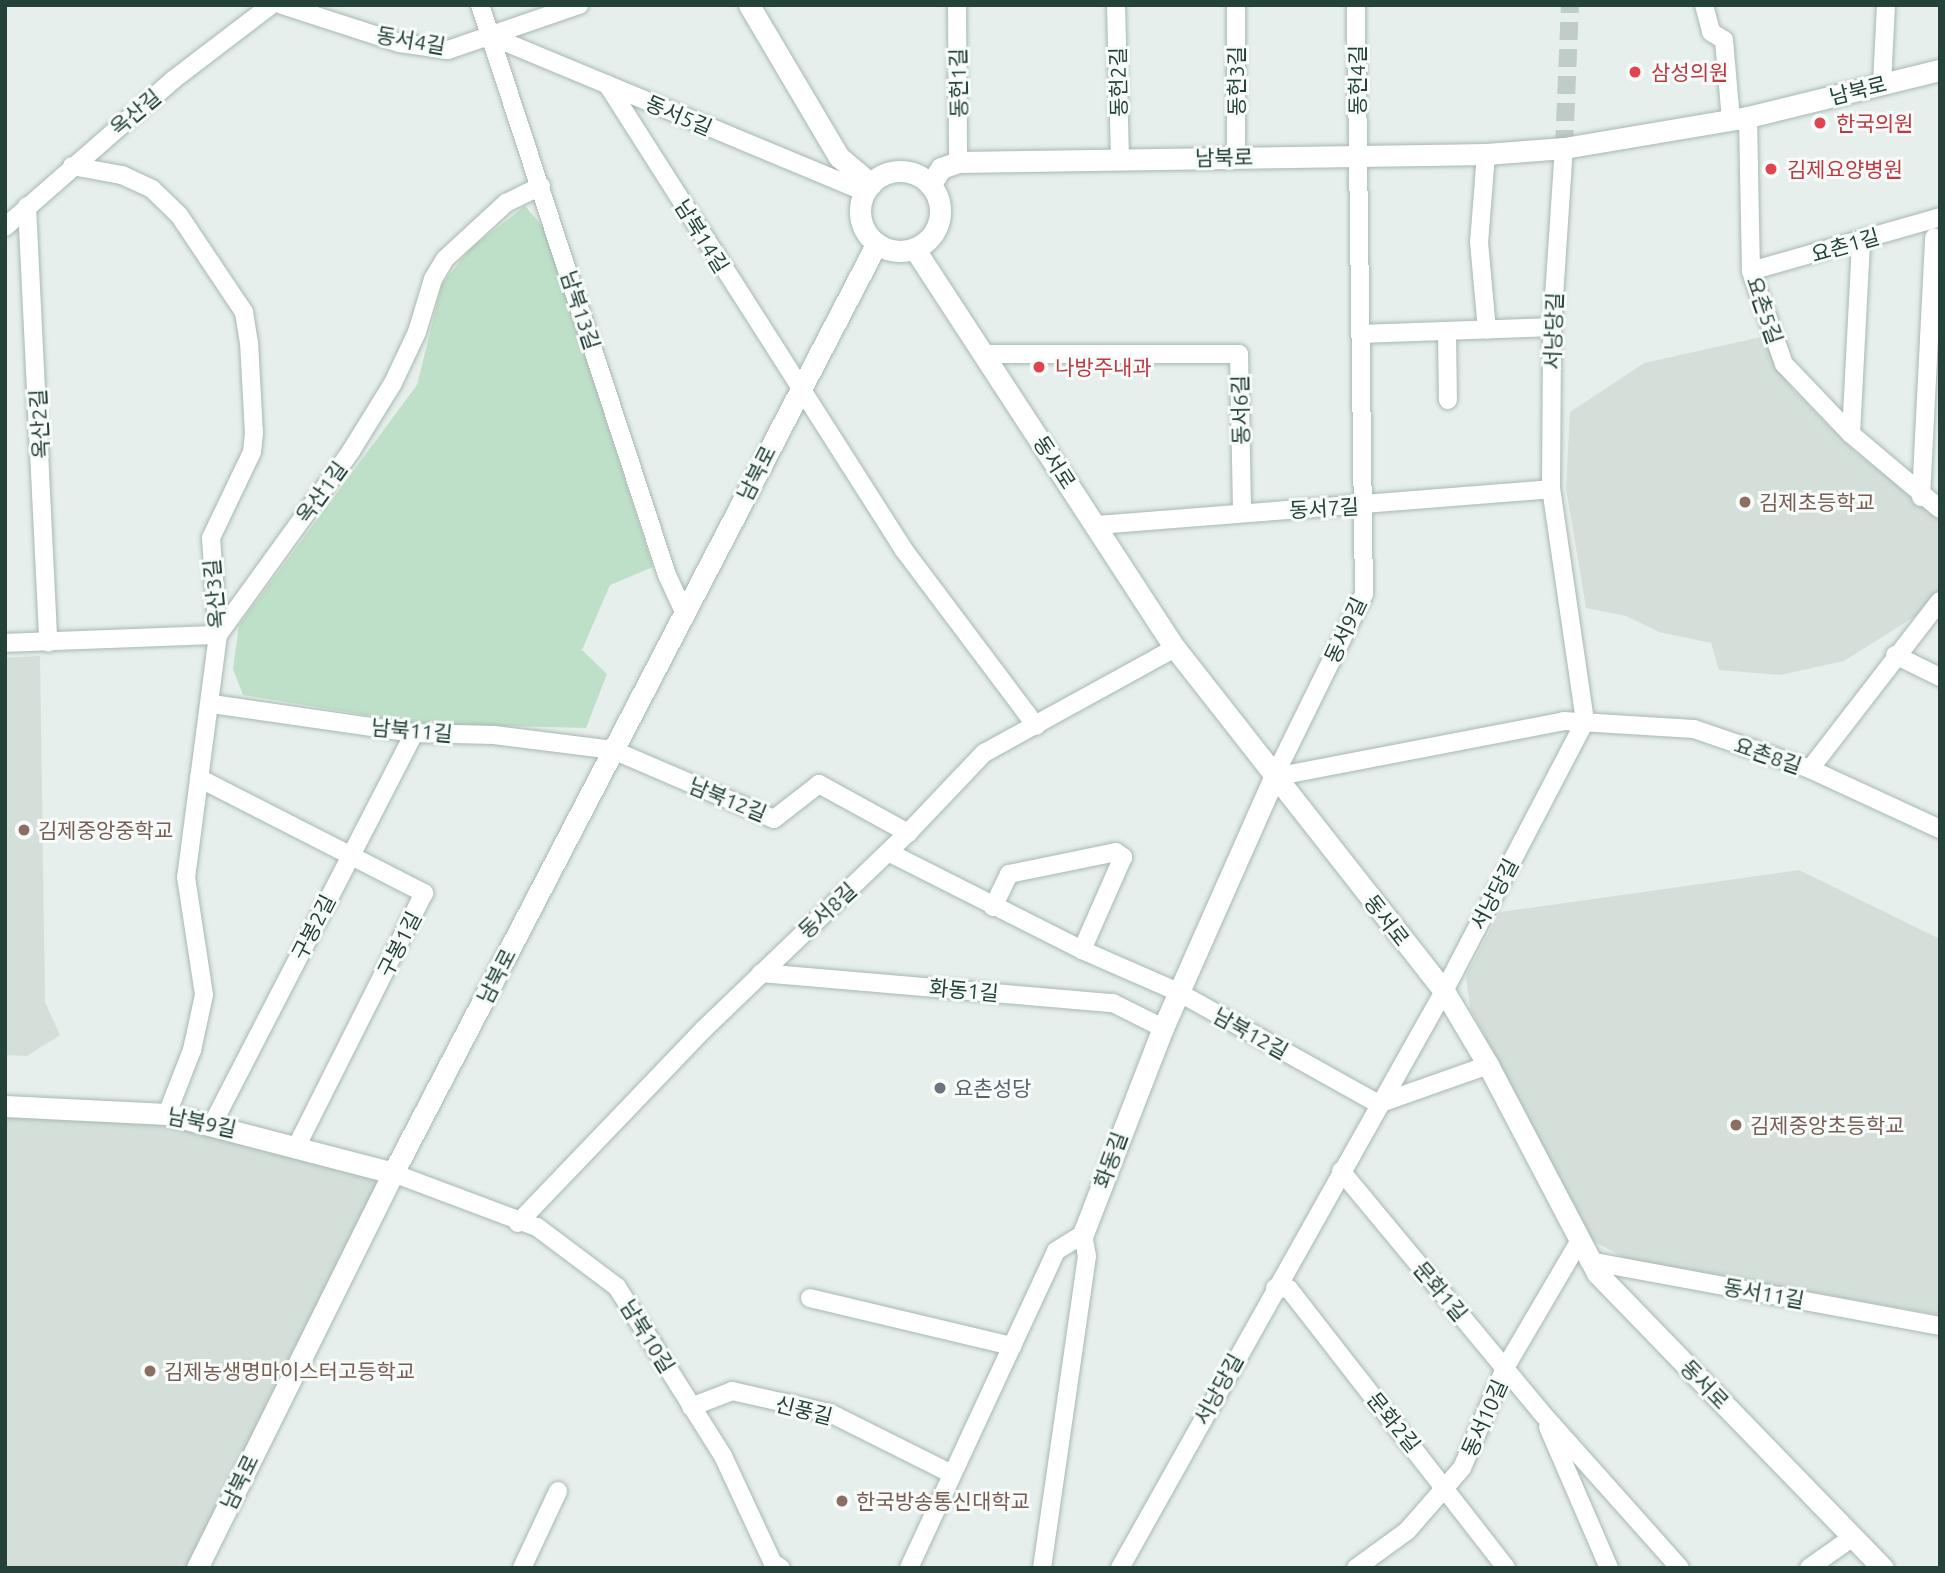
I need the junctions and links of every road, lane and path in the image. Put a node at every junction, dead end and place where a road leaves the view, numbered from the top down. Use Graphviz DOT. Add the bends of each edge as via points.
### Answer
graph roads {
  1 [pos="271,5"];
  2 [pos="282,5"];
  3 [pos="481,5"];
  4 [pos="579,5"];
  5 [pos="749,5"];
  6 [pos="957,5"];
  7 [pos="1116,5"];
  8 [pos="1236,5"];
  9 [pos="1356,5"];
  10 [pos="1704,5"];
  11 [pos="1886,5"];
  12 [pos="494,37"];
  13 [pos="1940,70"];
  14 [pos="607,84"];
  15 [pos="1882,84"];
  16 [pos="1739,118"];
  17 [pos="1564,148"];
  18 [pos="1357,154"];
  19 [pos="1486,154"];
  20 [pos="1236,156"];
  21 [pos="1120,159"];
  22 [pos="958,162"];
  23 [pos="72,166"];
  24 [pos="930,185"];
  25 [pos="541,186"];
  26 [pos="868,188"];
  27 [pos="27,206"];
  28 [pos="1940,217"];
  29 [pos="1918,225"];
  30 [pos="5,227"];
  31 [pos="1937,238"];
  32 [pos="1861,240"];
  33 [pos="877,243"];
  34 [pos="914,248"];
  35 [pos="1751,271"];
  36 [pos="1552,327"];
  37 [pos="1487,330"];
  38 [pos="1447,332"];
  39 [pos="1362,334"];
  40 [pos="983,354"];
  41 [pos="799,388"];
  42 [pos="1448,400"];
  43 [pos="1932,419"];
  44 [pos="1851,434"];
  45 [pos="1551,489"];
  46 [pos="1921,496"];
  47 [pos="1365,506"];
  48 [pos="1940,509"];
  49 [pos="1242,512"];
  50 [pos="1097,525"];
  51 [pos="1940,601"];
  52 [pos="685,614"];
  53 [pos="218,635"];
  54 [pos="48,642"];
  55 [pos="5,643"];
  56 [pos="1175,648"];
  57 [pos="1895,655"];
  58 [pos="1940,677"];
  59 [pos="212,704"];
  60 [pos="1585,721"];
  61 [pos="1036,726"];
  62 [pos="414,733"];
  63 [pos="613,750"];
  64 [pos="1810,769"];
  65 [pos="200,778"];
  66 [pos="1274,778"];
  67 [pos="1940,829"];
  68 [pos="908,833"];
  69 [pos="888,852"];
  70 [pos="350,855"];
  71 [pos="993,907"];
  72 [pos="1082,950"];
  73 [pos="761,973"];
  74 [pos="1444,991"];
  75 [pos="1178,992"];
  76 [pos="1163,1028"];
  77 [pos="1488,1065"];
  78 [pos="1378,1104"];
  79 [pos="5,1107"];
  80 [pos="167,1114"];
  81 [pos="213,1123"];
  82 [pos="297,1145"];
  83 [pos="1341,1171"];
  84 [pos="393,1173"];
  85 [pos="518,1223"];
  86 [pos="1083,1234"];
  87 [pos="1579,1242"];
  88 [pos="1588,1261"];
  89 [pos="1275,1288"];
  90 [pos="810,1298"];
  91 [pos="1940,1326"];
  92 [pos="1012,1346"];
  93 [pos="1505,1368"];
  94 [pos="691,1407"];
  95 [pos="1541,1411"];
  96 [pos="950,1473"];
  97 [pos="1446,1487"];
  98 [pos="558,1490"];
  99 [pos="1853,1537"];
  100 [pos="197,1568"];
  101 [pos="522,1568"];
  102 [pos="781,1568"];
  103 [pos="909,1568"];
  104 [pos="1042,1568"];
  105 [pos="1120,1568"];
  106 [pos="1356,1568"];
  107 [pos="1506,1568"];
  108 [pos="1609,1568"];
  109 [pos="1680,1568"];
  110 [pos="1810,1568"];
  111 [pos="1883,1568"];
  1 -- 23 [label="street, 옥산길"];
  2 -- 12 [label="street, 동서4길" via="425,47 448,50"];
  3 -- 12 [label="street, 남북13길"];
  4 -- 12 [label="street, 동서4길"];
  5 -- 26 [label="main road" via="839,157"];
  6 -- 22 [label="street, 동헌1길"];
  7 -- 21 [label="street, 동헌2길"];
  8 -- 20 [label="street, 동헌3길"];
  9 -- 18 [label="street, 동헌4길"];
  10 -- 16 [label="street, 요촌5길" via="1711,32 1724,40"];
  11 -- 15 [label="street"];
  12 -- 14 [label="street, 동서5길"];
  12 -- 25 [label="street, 남북13길"];
  13 -- 15 [label="main road, 남북로"];
  14 -- 26 [label="street, 동서5길"];
  14 -- 41 [label="street, 남북14길"];
  15 -- 16 [label="main road, 남북로"];
  16 -- 17 [label="main road, 남북로"];
  16 -- 35 [label="street, 요촌5길"];
  17 -- 19 [label="main road, 남북로"];
  17 -- 36 [label="street, 서낭당길"];
  18 -- 19 [label="main road, 남북로"];
  18 -- 20 [label="main road, 남북로"];
  18 -- 39 [label="street, 동서9길"];
  19 -- 37 [label="street" via="1479,242"];
  20 -- 21 [label="main road, 남북로"];
  21 -- 22 [label="main road, 남북로"];
  22 -- 24 [label="main road" via="941,168"];
  23 -- 27 [label="street, 옥산길"];
  23 -- 53 [label="street, 옥산3길" via="122,175 152,189 178,215 244,312 254,433 252,452 211,538"];
  24 -- 26 [label="main road" via="915,174 896,171"];
  24 -- 34 [label="main road" via="939,202 939,221 930,238"];
  25 -- 52 [label="street, 남북13길" via="667,575"];
  25 -- 53 [label="street, 옥산1길" via="506,203 445,259 393,383 351,451"];
  26 -- 33 [label="main road" via="862,220"];
  27 -- 30 [label="street, 옥산길"];
  27 -- 54 [label="street, 옥산2길"];
  28 -- 29 [label="street, 요촌1길"];
  29 -- 31 [label="street"];
  29 -- 32 [label="street, 요촌1길"];
  31 -- 43 [label="street"];
  32 -- 35 [label="street, 요촌1길"];
  32 -- 44 [label="street"];
  33 -- 34 [label="main road" via="895,250"];
  33 -- 41 [label="main road, 남북로"];
  34 -- 40 [label="main road, 동서로"];
  35 -- 44 [label="street, 요촌5길" via="1784,364"];
  36 -- 37 [label="street"];
  36 -- 45 [label="street, 서낭당길"];
  37 -- 38 [label="street"];
  38 -- 39 [label="street"];
  38 -- 42 [label="street"];
  39 -- 47 [label="street, 동서9길"];
  40 -- 49 [label="street, 동서6길" via="1239,354"];
  40 -- 50 [label="main road, 동서로"];
  41 -- 52 [label="main road, 남북로"];
  41 -- 61 [label="street" via="904,550"];
  43 -- 46 [label="street"];
  44 -- 46 [label="street, 요촌5길"];
  45 -- 47 [label="street, 동서7길"];
  45 -- 60 [label="street, 서낭당길"];
  46 -- 48 [label="street, 요촌5길"];
  47 -- 49 [label="street, 동서7길"];
  47 -- 66 [label="street, 동서9길" via="1364,594"];
  49 -- 50 [label="street, 동서7길"];
  50 -- 56 [label="main road, 동서로"];
  51 -- 57 [label="street"];
  52 -- 63 [label="main road, 남북로"];
  53 -- 54 [label="street"];
  53 -- 59 [label="street, 옥산3길"];
  54 -- 55 [label="street"];
  56 -- 61 [label="street, 동서8길"];
  56 -- 66 [label="main road, 동서로"];
  57 -- 58 [label="street"];
  57 -- 64 [label="street"];
  59 -- 62 [label="street, 남북11길"];
  59 -- 65 [label="street, 옥산3길"];
  60 -- 64 [label="street, 요촌8길" via="1694,729"];
  60 -- 66 [label="street" via="1564,721"];
  60 -- 74 [label="street, 서낭당길"];
  61 -- 68 [label="street, 동서8길" via="984,753"];
  62 -- 63 [label="street, 남북11길" via="494,735"];
  62 -- 70 [label="street, 구봉2길"];
  63 -- 68 [label="street, 남북12길" via="774,819 819,784"];
  63 -- 84 [label="main road, 남북로"];
  64 -- 67 [label="street, 요촌8길"];
  65 -- 70 [label="street, 구봉1길"];
  65 -- 80 [label="street, 옥산3길" via="186,877 204,995 192,1050"];
  66 -- 74 [label="main road, 동서로"];
  66 -- 75 [label="main road, 화동길"];
  68 -- 69 [label="street, 동서8길"];
  69 -- 71 [label="street, 남북12길"];
  69 -- 73 [label="street, 동서8길"];
  70 -- 81 [label="street, 구봉2길"];
  70 -- 82 [label="street, 구봉1길" via="424,893"];
  71 -- 72 [label="street, 남북12길"];
  71 -- 72 [label="street" via="1010,874 1116,852 1123,857"];
  72 -- 75 [label="street, 남북12길"];
  73 -- 76 [label="street, 화동1길" via="1113,1003"];
  73 -- 85 [label="street, 동서8길"];
  74 -- 77 [label="main road, 동서로"];
  74 -- 78 [label="street, 서낭당길"];
  75 -- 76 [label="main road, 화동길"];
  75 -- 78 [label="street, 남북12길"];
  76 -- 86 [label="main road, 화동길"];
  77 -- 78 [label="street"];
  77 -- 87 [label="main road, 동서로"];
  78 -- 83 [label="street, 서낭당길"];
  79 -- 80 [label="main road, 남북9길"];
  80 -- 81 [label="main road, 남북9길"];
  81 -- 82 [label="main road, 남북9길"];
  82 -- 84 [label="main road, 남북9길"];
  83 -- 89 [label="street, 서낭당길"];
  83 -- 93 [label="street, 문화1길"];
  84 -- 85 [label="street, 남북10길"];
  84 -- 100 [label="main road, 남북로"];
  85 -- 94 [label="street, 남북10길" via="537,1227 617,1287"];
  86 -- 92 [label="street" via="1056,1251"];
  86 -- 104 [label="street, 화동길" via="1087,1256"];
  87 -- 88 [label="main road, 동서로"];
  87 -- 93 [label="street, 동서10길"];
  88 -- 91 [label="street, 동서11길"];
  88 -- 99 [label="main road, 동서로"];
  89 -- 97 [label="street, 문화2길" via="1289,1289"];
  89 -- 105 [label="street, 서낭당길"];
  90 -- 92 [label="street"];
  92 -- 96 [label="street"];
  93 -- 95 [label="street, 문화1길"];
  93 -- 97 [label="street, 동서10길" via="1462,1468"];
  94 -- 96 [label="street, 신풍길" via="732,1391 830,1413"];
  94 -- 102 [label="street, 남북10길" via="723,1456 773,1563"];
  95 -- 108 [label="street, 문화1길"];
  95 -- 109 [label="street, 문화1길"];
  96 -- 103 [label="street"];
  97 -- 106 [label="street, 동서10길" via="1407,1531"];
  97 -- 107 [label="street, 문화2길"];
  98 -- 101 [label="street"];
  99 -- 110 [label="street"];
  99 -- 111 [label="main road, 동서로"];
}
